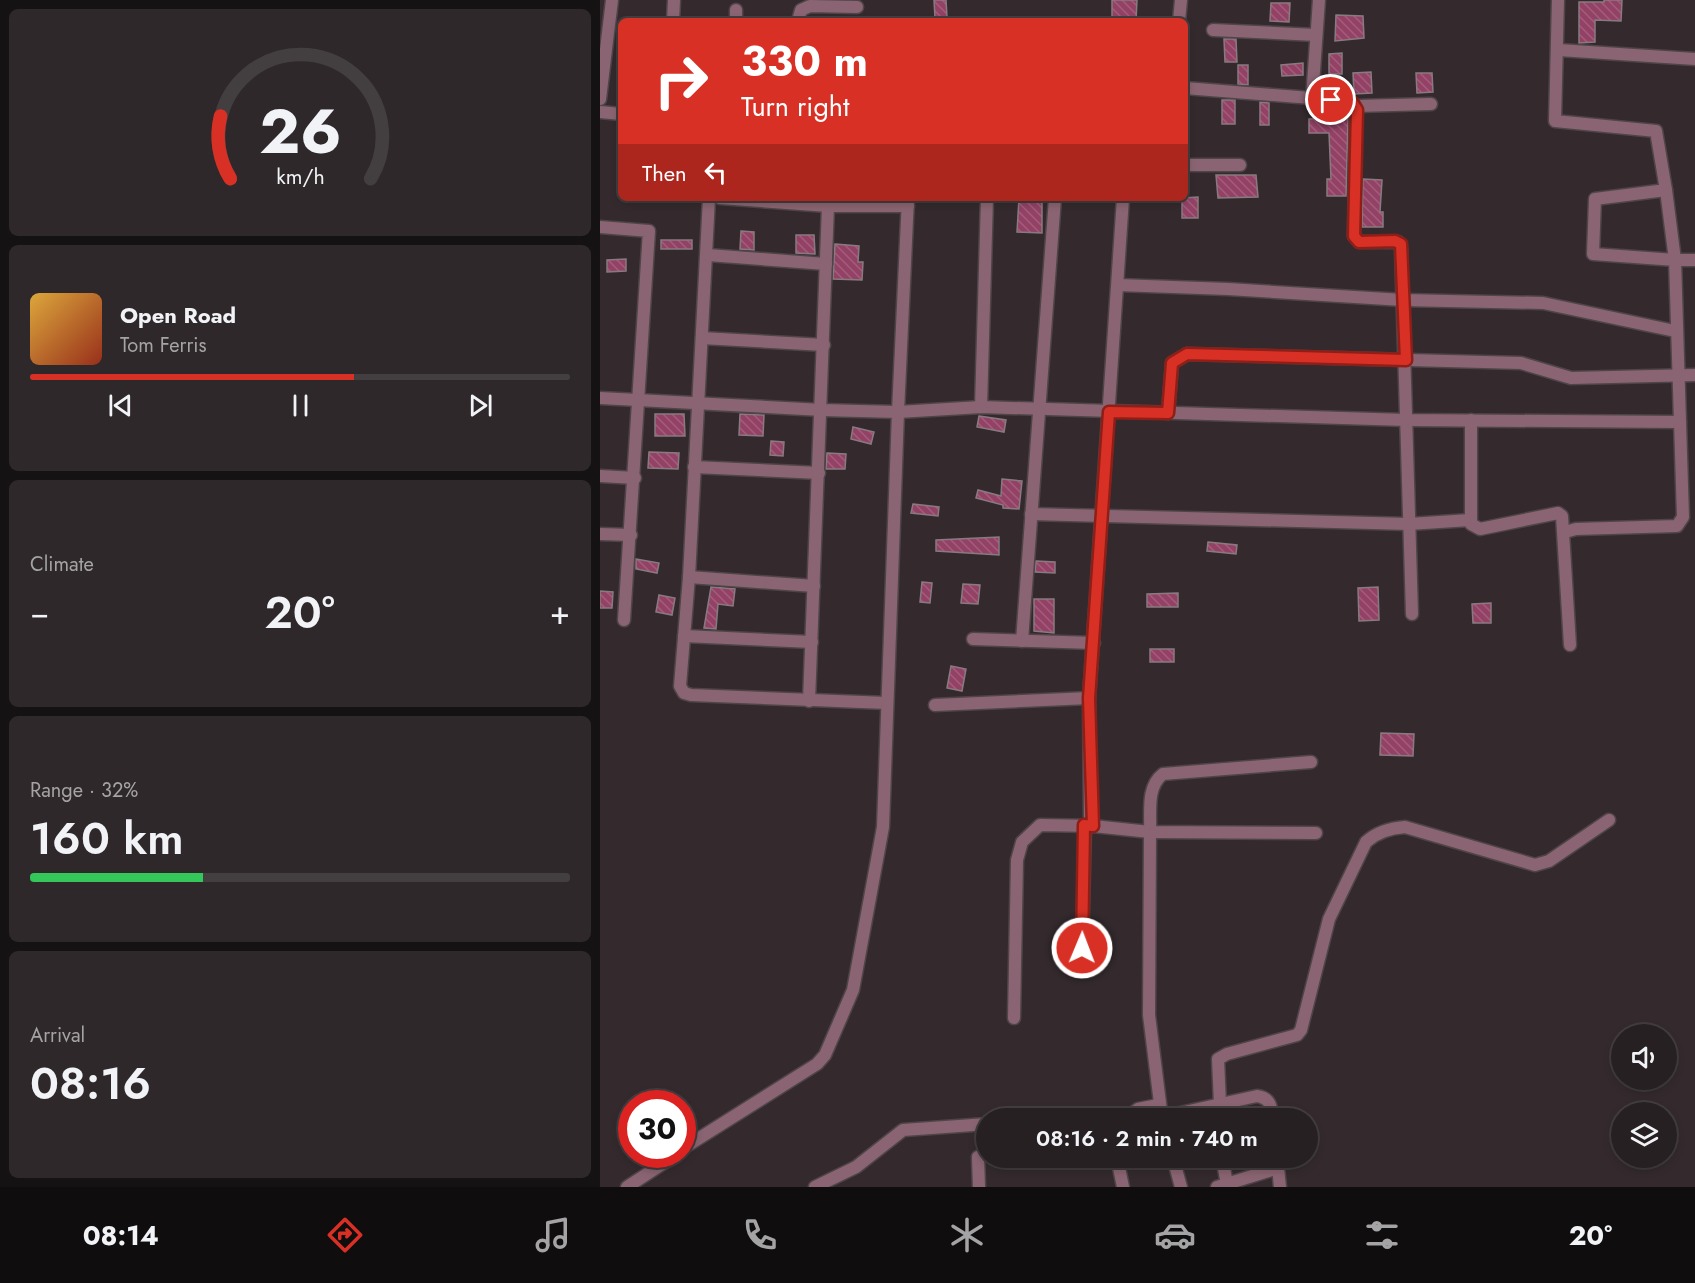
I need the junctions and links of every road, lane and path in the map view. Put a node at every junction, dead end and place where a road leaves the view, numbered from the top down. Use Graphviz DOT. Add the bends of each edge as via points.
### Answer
graph roads {
  1 [pos="612,0"];
  2 [pos="674,0"];
  3 [pos="1181,0"];
  4 [pos="1319,0"];
  5 [pos="1558,0"];
  6 [pos="857,8"];
  7 [pos="673,18"];
  8 [pos="798,18"];
  9 [pos="1179,18"];
  10 [pos="1213,30"];
  11 [pos="1317,35"];
  12 [pos="1559,50"];
  13 [pos="1695,59"];
  14 [pos="1188,87"];
  15 [pos="600,99"];
  16 [pos="1312,99"];
  17 [pos="1431,104"];
  18 [pos="1356,106"];
  19 [pos="600,112"];
  20 [pos="618,114"];
  21 [pos="1188,165"];
  22 [pos="1240,165"];
  23 [pos="1666,190"];
  24 [pos="709,201"];
  25 [pos="760,201"];
  26 [pos="987,201"];
  27 [pos="1055,201"];
  28 [pos="1124,201"];
  29 [pos="908,202"];
  30 [pos="828,206"];
  31 [pos="600,227"];
  32 [pos="708,255"];
  33 [pos="1675,260"];
  34 [pos="1695,260"];
  35 [pos="826,264"];
  36 [pos="1118,285"];
  37 [pos="1403,300"];
  38 [pos="1675,331"];
  39 [pos="702,338"];
  40 [pos="824,345"];
  41 [pos="1406,360"];
  42 [pos="1679,375"];
  43 [pos="1695,375"];
  44 [pos="600,398"];
  45 [pos="640,400"];
  46 [pos="698,403"];
  47 [pos="981,407"];
  48 [pos="822,410"];
  49 [pos="1038,410"];
  50 [pos="898,412"];
  51 [pos="1109,412"];
  52 [pos="1168,413"];
  53 [pos="1406,420"];
  54 [pos="1471,420"];
  55 [pos="1680,422"];
  56 [pos="694,467"];
  57 [pos="819,473"];
  58 [pos="600,476"];
  59 [pos="635,478"];
  60 [pos="1031,514"];
  61 [pos="1102,518"];
  62 [pos="1470,520"];
  63 [pos="1409,524"];
  64 [pos="1565,532"];
  65 [pos="600,534"];
  66 [pos="631,535"];
  67 [pos="689,577"];
  68 [pos="814,586"];
  69 [pos="1412,614"];
  70 [pos="624,620"];
  71 [pos="684,636"];
  72 [pos="973,639"];
  73 [pos="1022,640"];
  74 [pos="812,642"];
  75 [pos="1094,643"];
  76 [pos="1570,645"];
  77 [pos="1089,698"];
  78 [pos="809,701"];
  79 [pos="886,703"];
  80 [pos="935,705"];
  81 [pos="1311,762"];
  82 [pos="1609,820"];
  83 [pos="1089,825"];
  84 [pos="1150,832"];
  85 [pos="1316,833"];
  86 [pos="1082,948"];
  87 [pos="1014,1018"];
  88 [pos="1216,1105"];
  89 [pos="1160,1108"];
  90 [pos="1198,1108"];
  91 [pos="1216,1108"];
  92 [pos="1270,1108"];
  93 [pos="976,1125"];
  94 [pos="696,1139"];
  95 [pos="656,1168"];
  96 [pos="978,1168"];
  97 [pos="1119,1168"];
  98 [pos="1175,1168"];
  99 [pos="1222,1168"];
  100 [pos="1264,1168"];
  101 [pos="1278,1168"];
  102 [pos="1222,1185"];
  103 [pos="627,1187"];
  104 [pos="815,1187"];
  105 [pos="979,1187"];
  106 [pos="1123,1187"];
  107 [pos="1180,1187"];
  108 [pos="1280,1187"];
  1 -- 15 [label="street"];
  2 -- 7 [label="street"];
  3 -- 9 [label="street"];
  4 -- 11 [label="street"];
  5 -- 12 [label="street"];
  6 -- 8 [label="street" via="804,8"];
  10 -- 11 [label="street"];
  11 -- 16 [label="street"];
  12 -- 13 [label="street"];
  12 -- 23 [label="street" via="1555,121 1656,131"];
  14 -- 16 [label="street"];
  16 -- 18 [label="street" via="1349,100"];
  17 -- 18 [label="street"];
  18 -- 37 [label="street" via="1354,236 1359,242 1401,244"];
  19 -- 20 [label="street"];
  21 -- 22 [label="street"];
  23 -- 33 [label="street"];
  23 -- 33 [label="street" via="1595,199 1593,254"];
  24 -- 32 [label="street"];
  25 -- 30 [label="street"];
  26 -- 47 [label="street"];
  27 -- 49 [label="street"];
  28 -- 36 [label="street"];
  29 -- 30 [label="street"];
  29 -- 50 [label="street"];
  30 -- 35 [label="street"];
  31 -- 45 [label="street" via="649,231"];
  32 -- 35 [label="street"];
  32 -- 39 [label="street"];
  33 -- 34 [label="street"];
  33 -- 38 [label="street"];
  35 -- 40 [label="street"];
  36 -- 37 [label="street"];
  36 -- 51 [label="street"];
  37 -- 38 [label="street" via="1556,304"];
  37 -- 41 [label="street"];
  38 -- 42 [label="street"];
  39 -- 40 [label="street"];
  39 -- 46 [label="street"];
  40 -- 48 [label="street"];
  41 -- 42 [label="street" via="1521,363 1571,378"];
  41 -- 52 [label="street" via="1187,354 1172,363"];
  41 -- 53 [label="street"];
  42 -- 43 [label="street"];
  42 -- 55 [label="street"];
  44 -- 45 [label="street"];
  45 -- 46 [label="street"];
  45 -- 59 [label="street"];
  46 -- 48 [label="street"];
  46 -- 56 [label="street"];
  47 -- 49 [label="street"];
  47 -- 50 [label="street"];
  48 -- 50 [label="street"];
  48 -- 57 [label="street"];
  49 -- 51 [label="street"];
  49 -- 60 [label="street"];
  50 -- 79 [label="street"];
  51 -- 52 [label="street"];
  51 -- 61 [label="street"];
  52 -- 53 [label="street"];
  53 -- 54 [label="street"];
  53 -- 63 [label="street"];
  54 -- 55 [label="street"];
  54 -- 62 [label="street"];
  55 -- 64 [label="street" via="1683,517 1677,526"];
  56 -- 57 [label="street"];
  56 -- 67 [label="street"];
  57 -- 68 [label="street"];
  58 -- 59 [label="street"];
  59 -- 66 [label="street"];
  60 -- 61 [label="street"];
  60 -- 73 [label="street"];
  61 -- 63 [label="street"];
  61 -- 75 [label="street"];
  62 -- 63 [label="street"];
  62 -- 64 [label="street" via="1480,529 1557,513 1562,516"];
  63 -- 69 [label="street"];
  64 -- 76 [label="street" via="1562,545"];
  65 -- 66 [label="street"];
  66 -- 70 [label="street"];
  67 -- 68 [label="street"];
  67 -- 71 [label="street"];
  68 -- 74 [label="street"];
  71 -- 74 [label="street"];
  71 -- 78 [label="street" via="680,686 684,693"];
  72 -- 73 [label="street"];
  73 -- 75 [label="street"];
  74 -- 78 [label="street"];
  75 -- 77 [label="street"];
  77 -- 80 [label="street"];
  77 -- 83 [label="street"];
  78 -- 79 [label="street"];
  79 -- 94 [label="street" via="880,843 853,990 825,1055 807,1073"];
  81 -- 84 [label="street" via="1163,774 1152,788"];
  82 -- 88 [label="street" via="1549,861 1535,865 1405,827 1373,836 1366,842 1329,919 1301,1030 1297,1035 1222,1056 1217,1065"];
  83 -- 84 [label="street"];
  83 -- 86 [label="street"];
  83 -- 87 [label="street" via="1040,825 1031,831 1019,850"];
  84 -- 85 [label="street"];
  84 -- 89 [label="street" via="1149,1015"];
  88 -- 90 [label="street"];
  88 -- 91 [label="street"];
  88 -- 92 [label="street" via="1257,1096 1265,1097"];
  93 -- 104 [label="street" via="903,1130 856,1167"];
  95 -- 103 [label="street"];
  96 -- 105 [label="street"];
  97 -- 106 [label="street"];
  98 -- 107 [label="street"];
  99 -- 102 [label="street"];
  100 -- 102 [label="street"];
  101 -- 108 [label="street"];
}
